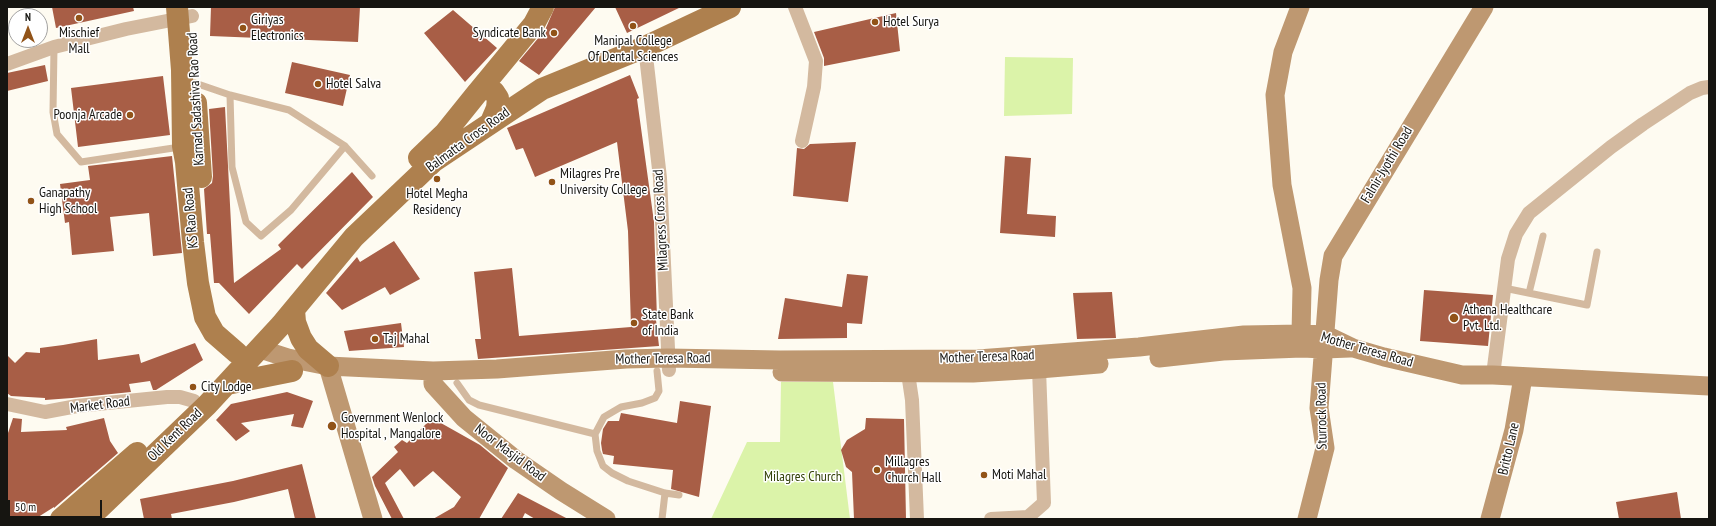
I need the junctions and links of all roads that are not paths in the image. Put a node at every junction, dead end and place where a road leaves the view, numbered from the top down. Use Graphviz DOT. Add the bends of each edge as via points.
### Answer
graph roads {
  1 [pos="543,7"];
  2 [pos="730,7"];
  3 [pos="795,7"];
  4 [pos="1300,7"];
  5 [pos="1484,7"];
  6 [pos="184,12"];
  7 [pos="54,47"];
  8 [pos="645,47"];
  9 [pos="7,64"];
  10 [pos="497,68"];
  11 [pos="188,83"];
  12 [pos="1709,87"];
  13 [pos="542,89"];
  14 [pos="478,92"];
  15 [pos="230,95"];
  16 [pos="491,122"];
  17 [pos="802,141"];
  18 [pos="183,146"];
  19 [pos="345,146"];
  20 [pos="372,176"];
  21 [pos="1543,236"];
  22 [pos="1597,252"];
  23 [pos="1504,288"];
  24 [pos="1529,292"];
  25 [pos="294,310"];
  26 [pos="1301,334"];
  27 [pos="1325,342"];
  28 [pos="1245,343"];
  29 [pos="248,351"];
  30 [pos="665,366"];
  31 [pos="1039,369"];
  32 [pos="292,371"];
  33 [pos="329,372"];
  34 [pos="908,373"];
  35 [pos="1492,375"];
  36 [pos="1523,377"];
  37 [pos="433,378"];
  38 [pos="457,383"];
  39 [pos="227,384"];
  40 [pos="1709,386"];
  41 [pos="194,401"];
  42 [pos="7,404"];
  43 [pos="595,434"];
  44 [pos="665,492"];
  45 [pos="679,495"];
  46 [pos="61,519"];
  47 [pos="88,519"];
  48 [pos="373,519"];
  49 [pos="606,519"];
  50 [pos="662,519"];
  51 [pos="917,519"];
  52 [pos="991,519"];
  53 [pos="1306,519"];
  54 [pos="1490,519"];
  1 -- 10 [label="main road" via="534,24"];
  2 -- 8 [label="main road, Balmatta Cross Road"];
  3 -- 17 [label="street" via="816,61 814,87"];
  4 -- 26 [label="main road" via="1283,52 1275,95 1282,185 1302,288"];
  5 -- 27 [label="main road, Falnir-Jyothi Road" via="1333,256"];
  6 -- 7 [label="street"];
  6 -- 11 [label="main road, Karnad Sadashiva Rao Road"];
  7 -- 9 [label="street"];
  7 -- 18 [label="lane" via="53,112 57,134 81,162"];
  8 -- 13 [label="main road, Balmatta Cross Road"];
  8 -- 30 [label="street, Milagress Cross Road" via="660,178"];
  10 -- 13 [label="main road" via="502,86 512,92 524,94"];
  10 -- 14 [label="main road"];
  11 -- 15 [label="lane"];
  11 -- 18 [label="main road, KS Rao Road"];
  11 -- 29 [label="main road, Karnad Sadashiva Rao Road" via="206,256 218,316"];
  12 -- 23 [label="street" via="1690,93 1643,124 1529,213 1516,234 1508,258"];
  13 -- 16 [label="main road, Balmatta Cross Road"];
  14 -- 16 [label="main road" via="488,89 498,98"];
  14 -- 29 [label="main road" via="445,133 395,179 342,235"];
  15 -- 19 [label="lane" via="289,110"];
  15 -- 19 [label="lane" via="232,167 246,222 260,236 291,210"];
  16 -- 25 [label="main road, Balmatta Cross Road" via="434,161 354,237"];
  18 -- 29 [label="main road, KS Rao Road" via="197,276 205,316 214,333"];
  19 -- 20 [label="lane"];
  21 -- 24 [label="lane"];
  22 -- 24 [label="lane" via="1587,305"];
  23 -- 24 [label="lane"];
  23 -- 35 [label="street"];
  25 -- 29 [label="main road, Balmatta Cross Road"];
  25 -- 33 [label="main road" via="301,338"];
  26 -- 27 [label="main road, Mother Teresa Road"];
  26 -- 28 [label="main road, Mother Teresa Road"];
  27 -- 28 [label="main road" via="1302,348"];
  27 -- 35 [label="main road, Mother Teresa Road" via="1462,375"];
  27 -- 53 [label="main road, Sturrock Road" via="1319,408 1325,448"];
  28 -- 30 [label="main road, Mother Teresa Road" via="1139,347 978,359 780,360"];
  28 -- 31 [label="main road"];
  29 -- 32 [label="main road"];
  29 -- 33 [label="main road, Mother Teresa Road" via="288,358"];
  29 -- 39 [label="main road, Old Kent Road"];
  29 -- 41 [label="main road"];
  30 -- 34 [label="main road" via="820,373"];
  30 -- 37 [label="main road, Mother Teresa Road" via="626,359 497,369"];
  30 -- 38 [label="main road"];
  30 -- 43 [label="lane" via="655,398 621,407 604,416"];
  31 -- 34 [label="main road"];
  31 -- 52 [label="street" via="1044,503 1028,517"];
  32 -- 33 [label="main road"];
  32 -- 39 [label="main road"];
  33 -- 37 [label="main road, Mother Teresa Road"];
  33 -- 48 [label="main road"];
  34 -- 51 [label="street" via="912,400"];
  35 -- 36 [label="main road, Mother Teresa Road"];
  36 -- 40 [label="main road, Mother Teresa Road"];
  36 -- 54 [label="main road, Britto Lane" via="1514,430"];
  37 -- 38 [label="main road"];
  37 -- 49 [label="main road, Noor Masjid Road" via="464,418 516,460"];
  38 -- 43 [label="lane" via="469,400 480,405"];
  39 -- 47 [label="main road, Old Kent Road"];
  41 -- 42 [label="street, Market Road" via="167,397 77,406 45,412"];
  41 -- 46 [label="main road" via="169,427"];
  43 -- 44 [label="lane" via="603,466 628,481"];
  44 -- 45 [label="lane"];
  44 -- 50 [label="lane"];
}
